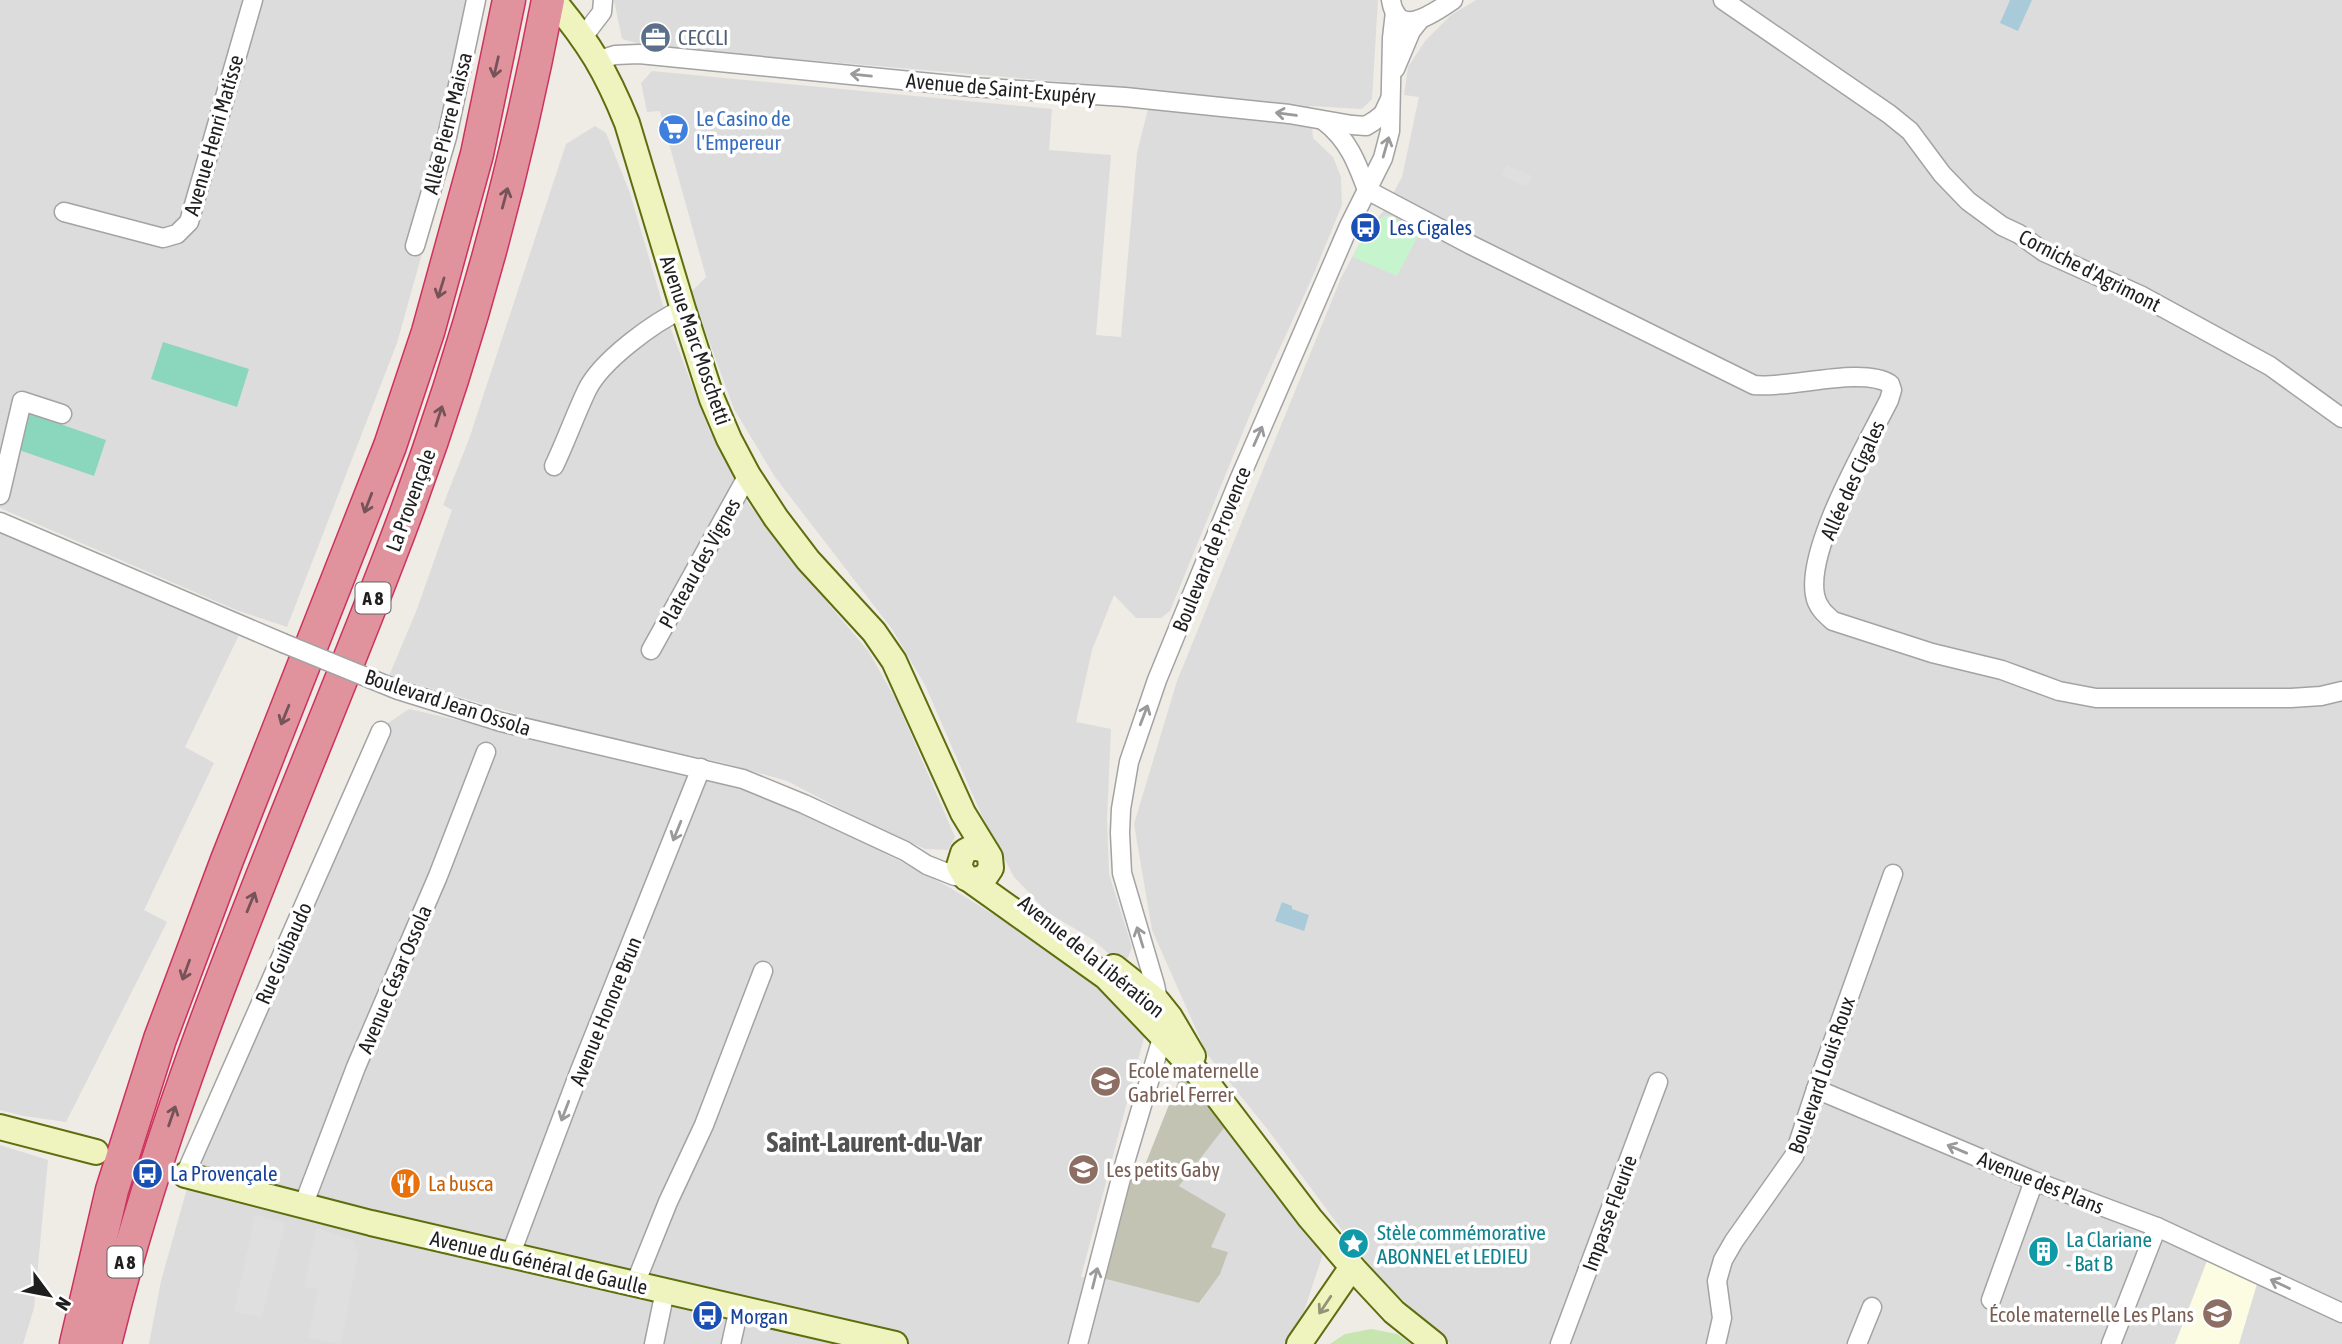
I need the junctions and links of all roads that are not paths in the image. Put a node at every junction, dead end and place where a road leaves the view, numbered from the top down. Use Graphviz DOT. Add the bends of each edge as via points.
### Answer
graph roads {
  1 [pos="253,0"];
  2 [pos="476,0"];
  3 [pos="509,0"];
  4 [pos="551,0"];
  5 [pos="603,0"];
  6 [pos="1453,0"];
  7 [pos="1723,0"];
  8 [pos="1393,6"];
  9 [pos="1428,12"];
  10 [pos="579,31"];
  11 [pos="599,60"];
  12 [pos="1392,76"];
  13 [pos="1390,99"];
  14 [pos="1323,121"];
  15 [pos="1367,190"];
  16 [pos="64,212"];
  17 [pos="415,246"];
  18 [pos="682,309"];
  19 [pos="62,414"];
  20 [pos="2342,418"];
  21 [pos="554,466"];
  22 [pos="748,475"];
  23 [pos="0,495"];
  24 [pos="0,522"];
  25 [pos="651,650"];
  26 [pos="2342,691"];
  27 [pos="381,731"];
  28 [pos="486,752"];
  29 [pos="701,768"];
  30 [pos="973,864"];
  31 [pos="1893,874"];
  32 [pos="763,971"];
  33 [pos="1122,994"];
  34 [pos="1158,1002"];
  35 [pos="1162,1038"];
  36 [pos="1658,1082"];
  37 [pos="1208,1084"];
  38 [pos="1816,1088"];
  39 [pos="0,1127"];
  40 [pos="96,1152"];
  41 [pos="185,1175"];
  42 [pos="150,1180"];
  43 [pos="2034,1181"];
  44 [pos="112,1190"];
  45 [pos="303,1206"];
  46 [pos="2157,1227"];
  47 [pos="510,1256"];
  48 [pos="1352,1266"];
  49 [pos="635,1284"];
  50 [pos="665,1291"];
  51 [pos="1991,1300"];
  52 [pos="1872,1307"];
  53 [pos="738,1308"];
  54 [pos="2342,1312"];
  55 [pos="56,1344"];
  56 [pos="76,1344"];
  57 [pos="105,1344"];
  58 [pos="125,1344"];
  59 [pos="654,1344"];
  60 [pos="731,1344"];
  61 [pos="895,1344"];
  62 [pos="1078,1344"];
  63 [pos="1299,1344"];
  64 [pos="1434,1344"];
  65 [pos="1560,1344"];
  66 [pos="1716,1344"];
  67 [pos="1857,1344"];
  68 [pos="2111,1344"];
  1 -- 16 [label="street, Avenue Henri Matisse" via="189,222 177,234 163,238"];
  2 -- 17 [label="street, Allée Pierre Maissa" via="447,137"];
  3 -- 44 [label="highway, La Provençale / A 8, one-way" via="449,261 390,446 160,1039"];
  4 -- 10 [label="main road, Avenue Marc Moschetti"];
  42 -- 4 [label="highway, La Provençale / A 8, one-way" via="237,939 427,454 494,241"];
  5 -- 10 [label="street" via="602,12"];
  6 -- 9 [label="street"];
  7 -- 20 [label="street, Corniche d'Agrimont" via="1910,131 1941,174 2002,226 2044,252 2140,295 2259,359"];
  8 -- 9 [label="street" via="1401,18"];
  8 -- 12 [label="street, Boulevard de Provence"];
  9 -- 12 [label="street, Boulevard de Provence" via="1410,31"];
  10 -- 11 [label="main road, Avenue Marc Moschetti"];
  14 -- 11 [label="street, Avenue de Saint-Exupéry, one-way" via="1125,97 999,90 639,54"];
  11 -- 18 [label="main road, Avenue Marc Moschetti" via="627,123"];
  12 -- 13 [label="street, Boulevard de Provence"];
  13 -- 14 [label="street, Avenue de Saint-Exupéry" via="1383,114 1366,125"];
  15 -- 13 [label="street, Boulevard de Provence, one-way" via="1387,145"];
  14 -- 15 [label="street" via="1348,146"];
  15 -- 26 [label="street, Allée des Cigales" via="1754,386 1874,377 1890,384 1889,400 1823,542 1815,596 1821,611 1833,621 2059,691 2291,698"];
  34 -- 15 [label="street, Boulevard de Provence, one-way" via="1122,873 1121,809 1129,762 1157,680 1239,480"];
  18 -- 21 [label="street" via="602,367 587,388"];
  18 -- 22 [label="main road, Avenue Marc Moschetti" via="712,399"];
  19 -- 23 [label="street" via="22,401"];
  22 -- 25 [label="street, Plateau des Vignes"];
  22 -- 30 [label="main road, Avenue Marc Moschetti" via="808,560 874,632 894,661 963,813"];
  24 -- 29 [label="street, Boulevard Jean Ossola, bridge" via="433,702"];
  27 -- 41 [label="street, Rue Guibaudo"];
  28 -- 45 [label="street, Avenue César Ossola"];
  29 -- 30 [label="street, Boulevard Jean Ossola" via="772,789 905,851"];
  29 -- 47 [label="street, Avenue Honore Brun, one-way"];
  30 -- 33 [label="main road, Avenue de la Libération"];
  30 -- 34 [label="main road, Avenue de la Libération"];
  31 -- 38 [label="street, Boulevard Louis Roux"];
  32 -- 49 [label="street" via="704,1125"];
  33 -- 34 [label="street"];
  33 -- 35 [label="main road, Avenue de la Libération"];
  34 -- 35 [label="street, Boulevard de Provence"];
  34 -- 37 [label="main road, Avenue de la Libération"];
  35 -- 37 [label="main road, Avenue de la Libération"];
  62 -- 35 [label="street, one-way"];
  36 -- 65 [label="street, Impasse Fleurie"];
  37 -- 48 [label="main road, Avenue de la Libération"];
  43 -- 38 [label="street, Avenue des Plans, one-way"];
  38 -- 66 [label="street, Boulevard Louis Roux" via="1794,1156 1723,1260 1717,1281 1722,1318"];
  39 -- 40 [label="main road"];
  41 -- 45 [label="main road, Avenue du Général de Gaulle"];
  42 -- 57 [label="highway, La Provençale / A 8"];
  42 -- 58 [label="highway" via="145,1238"];
  43 -- 46 [label="street, Avenue des Plans"];
  43 -- 51 [label="street"];
  44 -- 55 [label="highway"];
  44 -- 56 [label="highway, La Provençale / A 8"];
  45 -- 47 [label="main road, Avenue du Général de Gaulle"];
  54 -- 46 [label="street, Avenue des Plans, one-way"];
  46 -- 68 [label="street"];
  47 -- 49 [label="main road, Avenue du Général de Gaulle"];
  48 -- 63 [label="main road, one-way"];
  48 -- 64 [label="main road, Avenue de la Libération" via="1394,1312"];
  49 -- 50 [label="main road, Avenue du Général de Gaulle"];
  50 -- 53 [label="main road, Avenue du Général de Gaulle"];
  50 -- 59 [label="street"];
  52 -- 67 [label="street"];
  53 -- 60 [label="street"];
  53 -- 61 [label="main road, Avenue du Général de Gaulle"];
}
